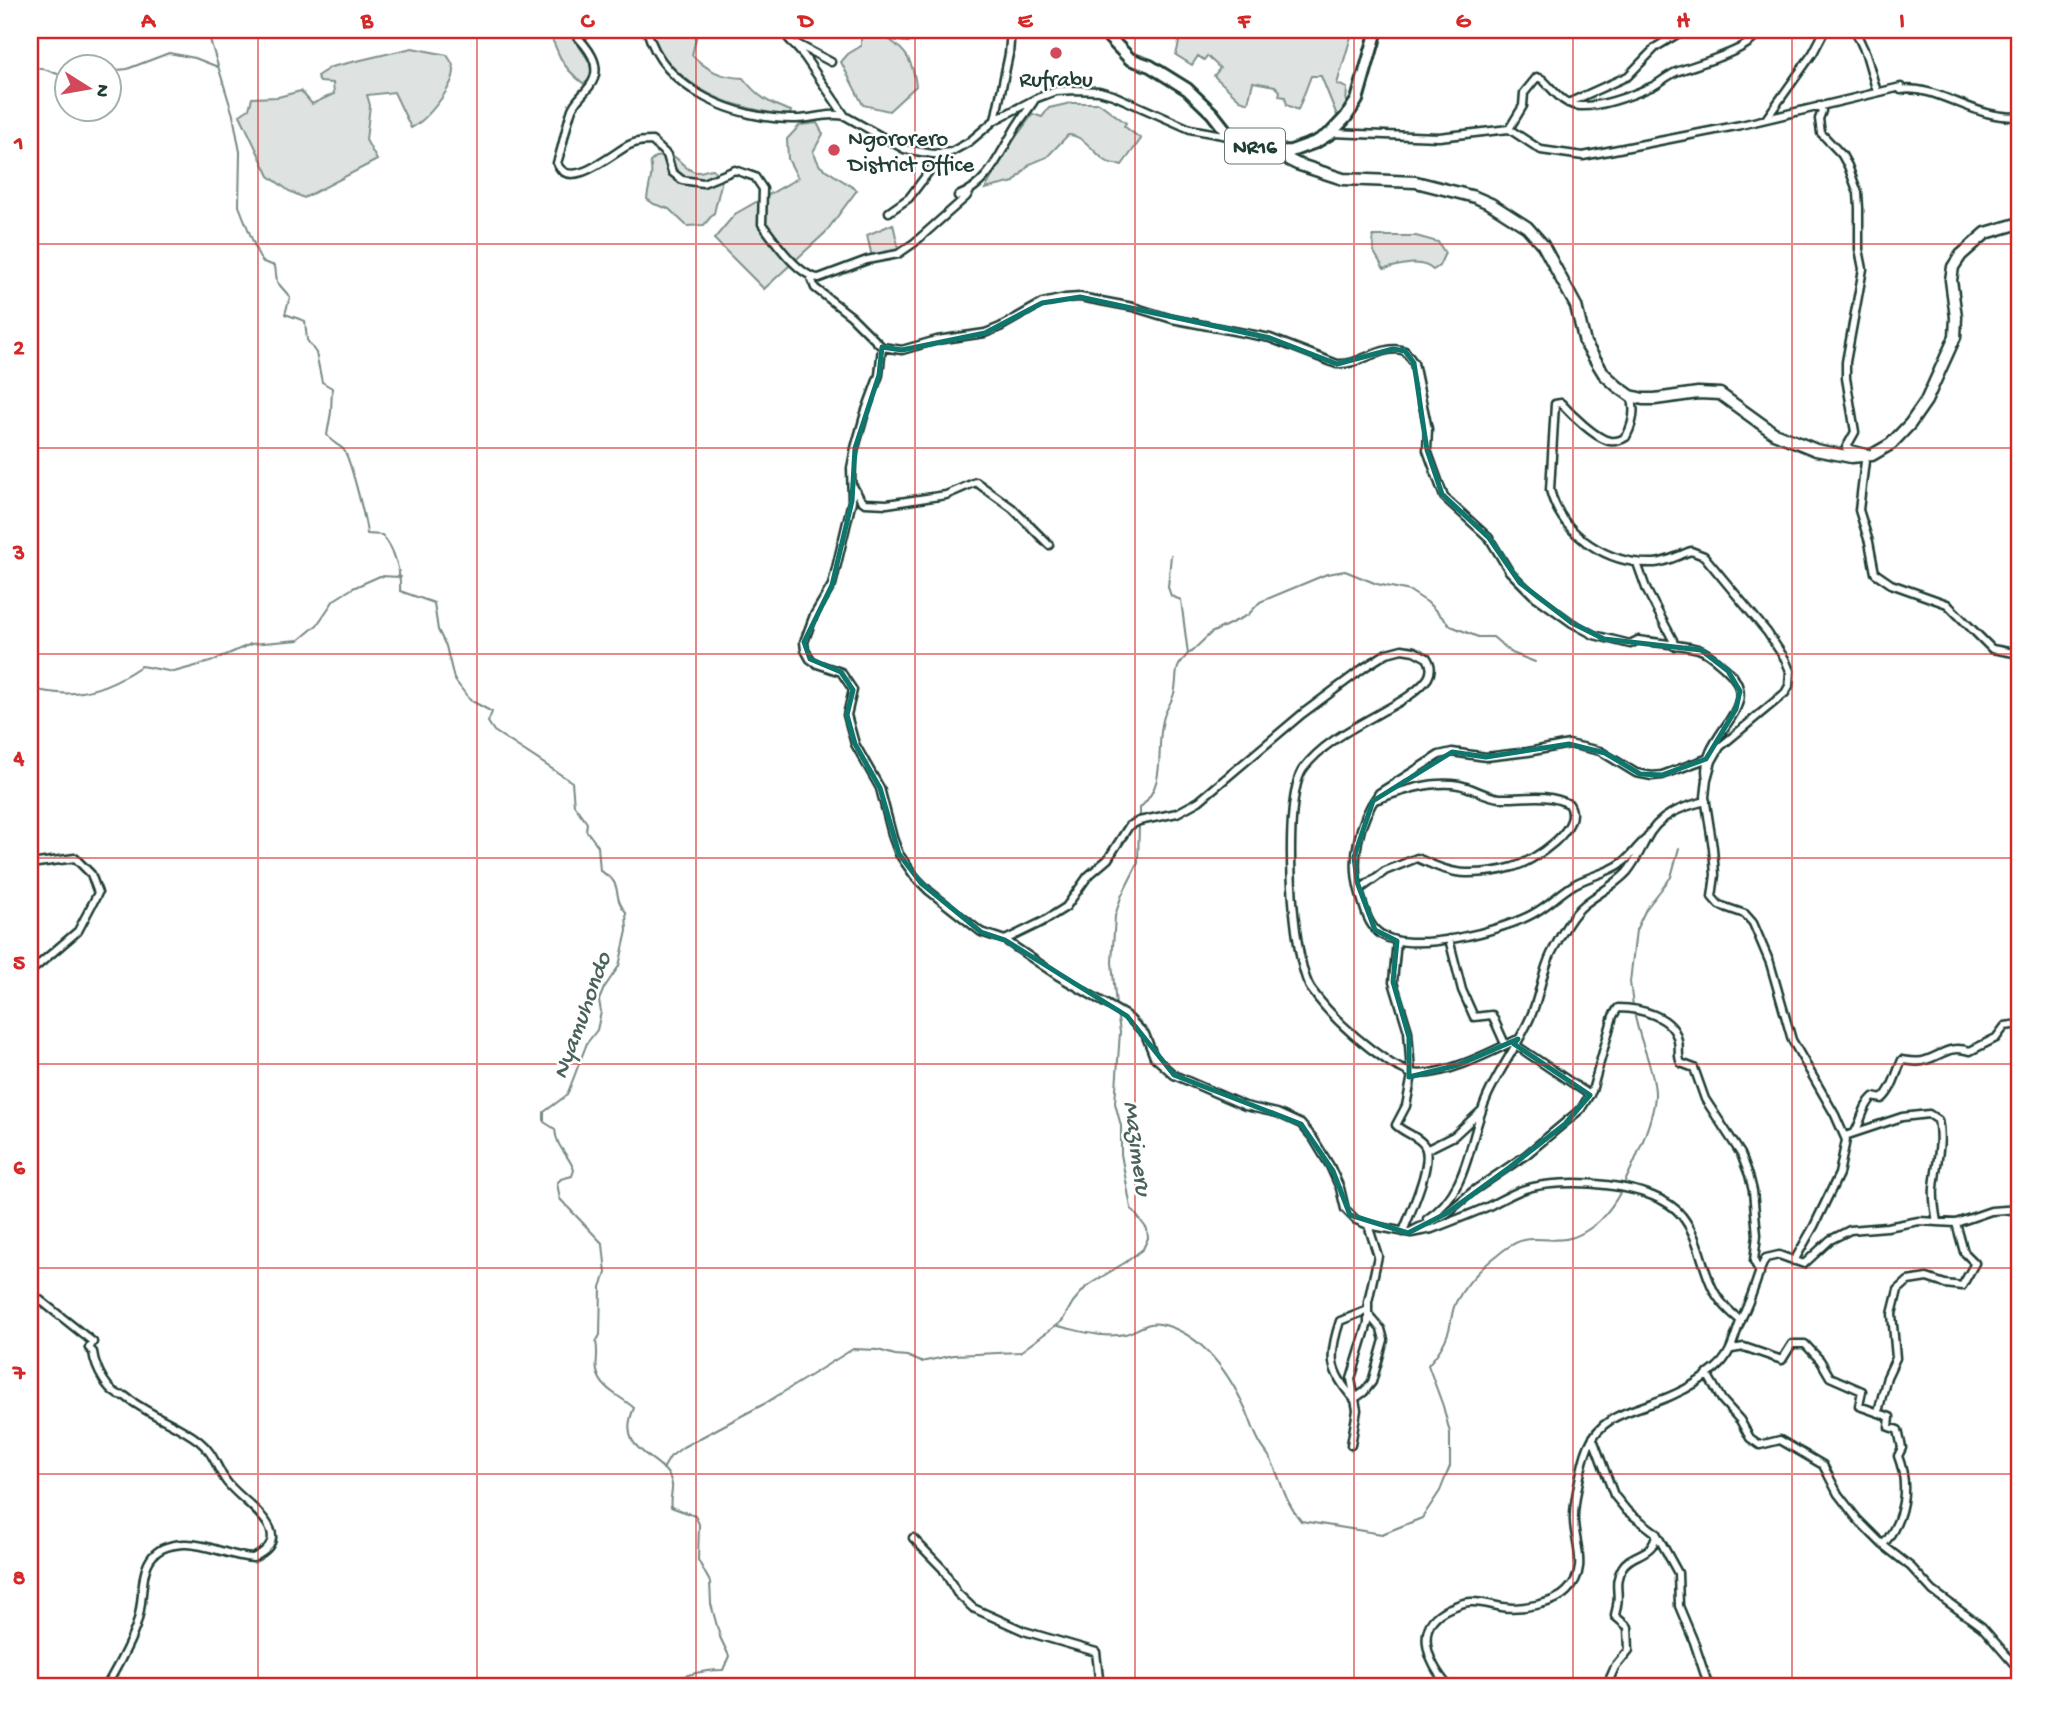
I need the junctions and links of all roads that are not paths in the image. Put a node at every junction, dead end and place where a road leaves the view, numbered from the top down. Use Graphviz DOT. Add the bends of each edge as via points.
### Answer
graph roads {
  1 [pos="571,30"];
  2 [pos="647,30"];
  3 [pos="781,30"];
  4 [pos="886,30"];
  5 [pos="933,30"];
  6 [pos="1011,30"];
  7 [pos="1102,30"];
  8 [pos="1377,30"];
  9 [pos="1684,30"];
  10 [pos="1760,30"];
  11 [pos="1825,30"];
  12 [pos="1855,30"];
  13 [pos="792,41"];
  14 [pos="831,62"];
  15 [pos="1877,92"];
  16 [pos="1037,98"];
  17 [pos="1568,103"];
  18 [pos="1819,106"];
  19 [pos="845,116"];
  20 [pos="2020,116"];
  21 [pos="1766,119"];
  22 [pos="995,120"];
  23 [pos="1509,129"];
  24 [pos="1331,133"];
  25 [pos="1230,136"];
  26 [pos="1284,152"];
  27 [pos="943,153"];
  28 [pos="970,191"];
  29 [pos="958,195"];
  30 [pos="889,212"];
  31 [pos="2020,223"];
  32 [pos="811,278"];
  33 [pos="882,346"];
  34 [pos="1631,396"];
  35 [pos="1866,457"];
  36 [pos="852,484"];
  37 [pos="1049,545"];
  38 [pos="1637,564"];
  39 [pos="1674,646"];
  40 [pos="2020,654"];
  41 [pos="1706,759"];
  42 [pos="1707,779"];
  43 [pos="1373,800"];
  44 [pos="1706,801"];
  45 [pos="1646,839"];
  46 [pos="30,864"];
  47 [pos="1359,890"];
  48 [pos="1449,939"];
  49 [pos="1005,940"];
  50 [pos="1397,941"];
  51 [pos="30,972"];
  52 [pos="2020,1024"];
  53 [pos="1516,1042"];
  54 [pos="1506,1044"];
  55 [pos="1411,1073"];
  56 [pos="1590,1096"];
  57 [pos="1483,1110"];
  58 [pos="1855,1132"];
  59 [pos="1844,1136"];
  60 [pos="1426,1150"];
  61 [pos="2020,1209"];
  62 [pos="1937,1222"];
  63 [pos="1956,1223"];
  64 [pos="1368,1225"];
  65 [pos="1406,1232"];
  66 [pos="1794,1261"];
  67 [pos="1759,1273"];
  68 [pos="30,1292"];
  69 [pos="1368,1312"];
  70 [pos="1741,1321"];
  71 [pos="1732,1349"];
  72 [pos="1707,1374"];
  73 [pos="1354,1399"];
  74 [pos="1878,1412"];
  75 [pos="1593,1439"];
  76 [pos="1351,1445"];
  77 [pos="1656,1533"];
  78 [pos="913,1538"];
  79 [pos="1883,1545"];
  80 [pos="2020,1671"];
  81 [pos="106,1687"];
  82 [pos="1100,1687"];
  83 [pos="1448,1687"];
  84 [pos="1606,1687"];
  85 [pos="1709,1687"];
  1 -- 32 [label="street" via="596,64 592,84 571,112 557,163 561,171 582,172 626,146 652,141 682,180 703,183 730,171 745,172 755,177 763,190 762,224"];
  2 -- 19 [label="street" via="652,48 669,72 712,102 772,117"];
  3 -- 13 [label="street"];
  4 -- 5 [label="main road" via="911,35"];
  6 -- 22 [label="street"];
  7 -- 25 [label="main road, NR16" via="1130,58 1188,89"];
  8 -- 24 [label="main road, NR16" via="1357,100"];
  9 -- 17 [label="street" via="1656,47 1628,76"];
  10 -- 17 [label="street" via="1757,37 1732,52 1643,90 1603,104"];
  11 -- 21 [label="street"];
  12 -- 15 [label="street"];
  13 -- 14 [label="street"];
  13 -- 19 [label="street"];
  15 -- 18 [label="street"];
  15 -- 20 [label="street" via="1910,89 1988,114"];
  16 -- 22 [label="street"];
  16 -- 25 [label="street" via="1056,91 1099,91 1190,129"];
  16 -- 28 [label="street" via="990,172"];
  17 -- 23 [label="street" via="1537,77 1524,93"];
  18 -- 21 [label="street"];
  18 -- 35 [label="street" via="1821,132 1842,155 1858,193 1863,269 1846,359 1854,432 1846,448 1863,451"];
  19 -- 27 [label="street" via="904,149"];
  21 -- 23 [label="street" via="1577,156 1541,150"];
  22 -- 27 [label="street" via="969,142"];
  23 -- 24 [label="street" via="1439,137"];
  24 -- 26 [label="main road, NR16"];
  25 -- 26 [label="main road, NR16"];
  26 -- 34 [label="main road" via="1297,164 1343,179 1416,182 1475,197 1519,220 1543,245 1572,298 1596,363"];
  27 -- 30 [label="street" via="909,198"];
  28 -- 29 [label="street"];
  28 -- 32 [label="street" via="898,254"];
  31 -- 35 [label="main road" via="1986,233 1958,259 1951,280 1954,343 1910,424 1887,447"];
  32 -- 33 [label="street" via="815,288"];
  33 -- 36 [label="street" via="879,375 855,448"];
  33 -- 39 [label="street" via="902,351 985,333 1042,303 1080,298 1270,338 1337,364 1393,349 1405,351 1414,363 1428,429 1427,450 1442,494 1489,538 1520,583 1594,635 1630,644 1638,640"];
  34 -- 35 [label="main road" via="1655,399 1720,394 1782,436 1833,454"];
  34 -- 38 [label="street" via="1631,427 1626,437 1613,442 1583,424 1561,403 1555,404 1550,490 1570,527 1591,545 1608,556"];
  35 -- 40 [label="street" via="1859,510 1877,576 1947,604 1992,649"];
  36 -- 37 [label="street" via="861,500 887,504 946,495 976,482 1012,508"];
  36 -- 49 [label="street" via="832,585 808,629 805,650 817,664 841,672 853,690 847,715 855,744 880,788 893,838 912,873 981,932"];
  38 -- 39 [label="street"];
  38 -- 42 [label="street" via="1657,563 1691,551 1704,556 1767,632 1790,668 1785,693 1720,747"];
  39 -- 41 [label="street" via="1704,652 1740,686 1736,709"];
  41 -- 42 [label="street"];
  41 -- 43 [label="street" via="1652,776 1636,773 1600,751 1569,744 1486,757 1452,752 1428,762"];
  42 -- 44 [label="street"];
  43 -- 47 [label="street" via="1354,857"];
  43 -- 47 [label="street" via="1441,784 1460,785 1494,797 1552,797 1570,805 1572,813 1561,838 1513,867 1467,874 1417,858 1385,871"];
  44 -- 45 [label="street" via="1677,808"];
  44 -- 59 [label="street" via="1715,875 1712,897 1745,914 1756,928 1792,1040"];
  45 -- 48 [label="street" via="1623,863 1583,880 1514,924"];
  45 -- 53 [label="street" via="1615,884 1581,907 1573,918 1551,953 1536,1003"];
  46 -- 51 [label="street" via="75,858 91,874 98,894 78,931"];
  47 -- 50 [label="street" via="1375,930"];
  48 -- 50 [label="street"];
  48 -- 54 [label="street" via="1474,1017 1494,1017"];
  49 -- 55 [label="street" via="1066,906 1088,876 1108,859 1129,826 1177,813 1199,801 1365,667 1387,653 1414,651 1427,658 1429,677 1405,699 1331,741 1303,769 1296,784 1290,829 1293,902 1309,985 1377,1054"];
  49 -- 64 [label="street" via="1134,1021 1154,1057 1174,1075 1301,1124 1333,1171 1347,1212"];
  50 -- 55 [label="street" via="1393,982 1408,1031"];
  52 -- 58 [label="street" via="2005,1026 1996,1038 1970,1051 1958,1047 1924,1062 1902,1060 1886,1096 1866,1103"];
  53 -- 54 [label="street"];
  53 -- 56 [label="street"];
  53 -- 57 [label="street"];
  54 -- 55 [label="street" via="1449,1068"];
  55 -- 60 [label="street" via="1411,1088 1397,1126"];
  56 -- 65 [label="street" via="1581,1109 1510,1167 1447,1213"];
  56 -- 67 [label="street" via="1618,1008 1647,1011 1673,1027 1681,1063 1694,1068 1705,1099 1741,1154 1749,1175 1757,1236 1754,1261"];
  57 -- 60 [label="street" via="1454,1136"];
  57 -- 65 [label="street" via="1452,1196"];
  58 -- 59 [label="street"];
  58 -- 62 [label="street" via="1902,1117 1929,1114 1938,1120"];
  59 -- 66 [label="street" via="1839,1174"];
  60 -- 65 [label="street"];
  61 -- 63 [label="street" via="1991,1211"];
  62 -- 63 [label="street"];
  62 -- 66 [label="street" via="1850,1230 1830,1240 1804,1264"];
  63 -- 74 [label="street" via="1964,1252 1975,1263 1962,1286 1927,1278 1908,1281 1898,1290 1892,1314 1896,1357"];
  64 -- 65 [label="street"];
  64 -- 69 [label="street" via="1378,1256"];
  65 -- 70 [label="street" via="1432,1229 1535,1186 1581,1183 1629,1189 1666,1202 1682,1216 1701,1251 1714,1291"];
  66 -- 67 [label="street" via="1773,1255 1763,1262"];
  67 -- 70 [label="street"];
  68 -- 81 [label="street" via="93,1342 89,1348 108,1388 203,1444 228,1485 272,1530 268,1546 253,1558 185,1544 154,1555 143,1576 137,1623"];
  69 -- 73 [label="street" via="1351,1379"];
  69 -- 73 [label="street" via="1384,1340 1372,1382"];
  69 -- 73 [label="street" via="1340,1321 1334,1342 1332,1359 1338,1381"];
  70 -- 71 [label="street"];
  71 -- 72 [label="street"];
  71 -- 74 [label="street" via="1744,1348 1782,1360 1792,1344 1805,1344 1830,1377 1862,1391 1859,1406"];
  72 -- 75 [label="street" via="1677,1394 1609,1420"];
  72 -- 79 [label="street" via="1750,1438 1760,1445 1780,1440 1824,1465 1838,1494"];
  73 -- 76 [label="street" via="1357,1411"];
  74 -- 79 [label="street" via="1888,1415 1889,1427 1898,1430 1902,1448 1898,1456 1904,1472 1899,1520"];
  75 -- 77 [label="street" via="1614,1495"];
  75 -- 83 [label="street" via="1575,1511 1581,1555 1571,1587 1565,1594 1535,1605 1509,1608 1470,1602 1439,1613 1430,1624 1427,1647"];
  77 -- 84 [label="street" via="1650,1549 1626,1563 1618,1578 1615,1616 1628,1627 1629,1650"];
  77 -- 85 [label="street" via="1678,1573 1679,1606"];
  78 -- 82 [label="street" via="973,1608 1024,1631 1096,1652"];
  79 -- 80 [label="street" via="1933,1591 1982,1627"];
}
